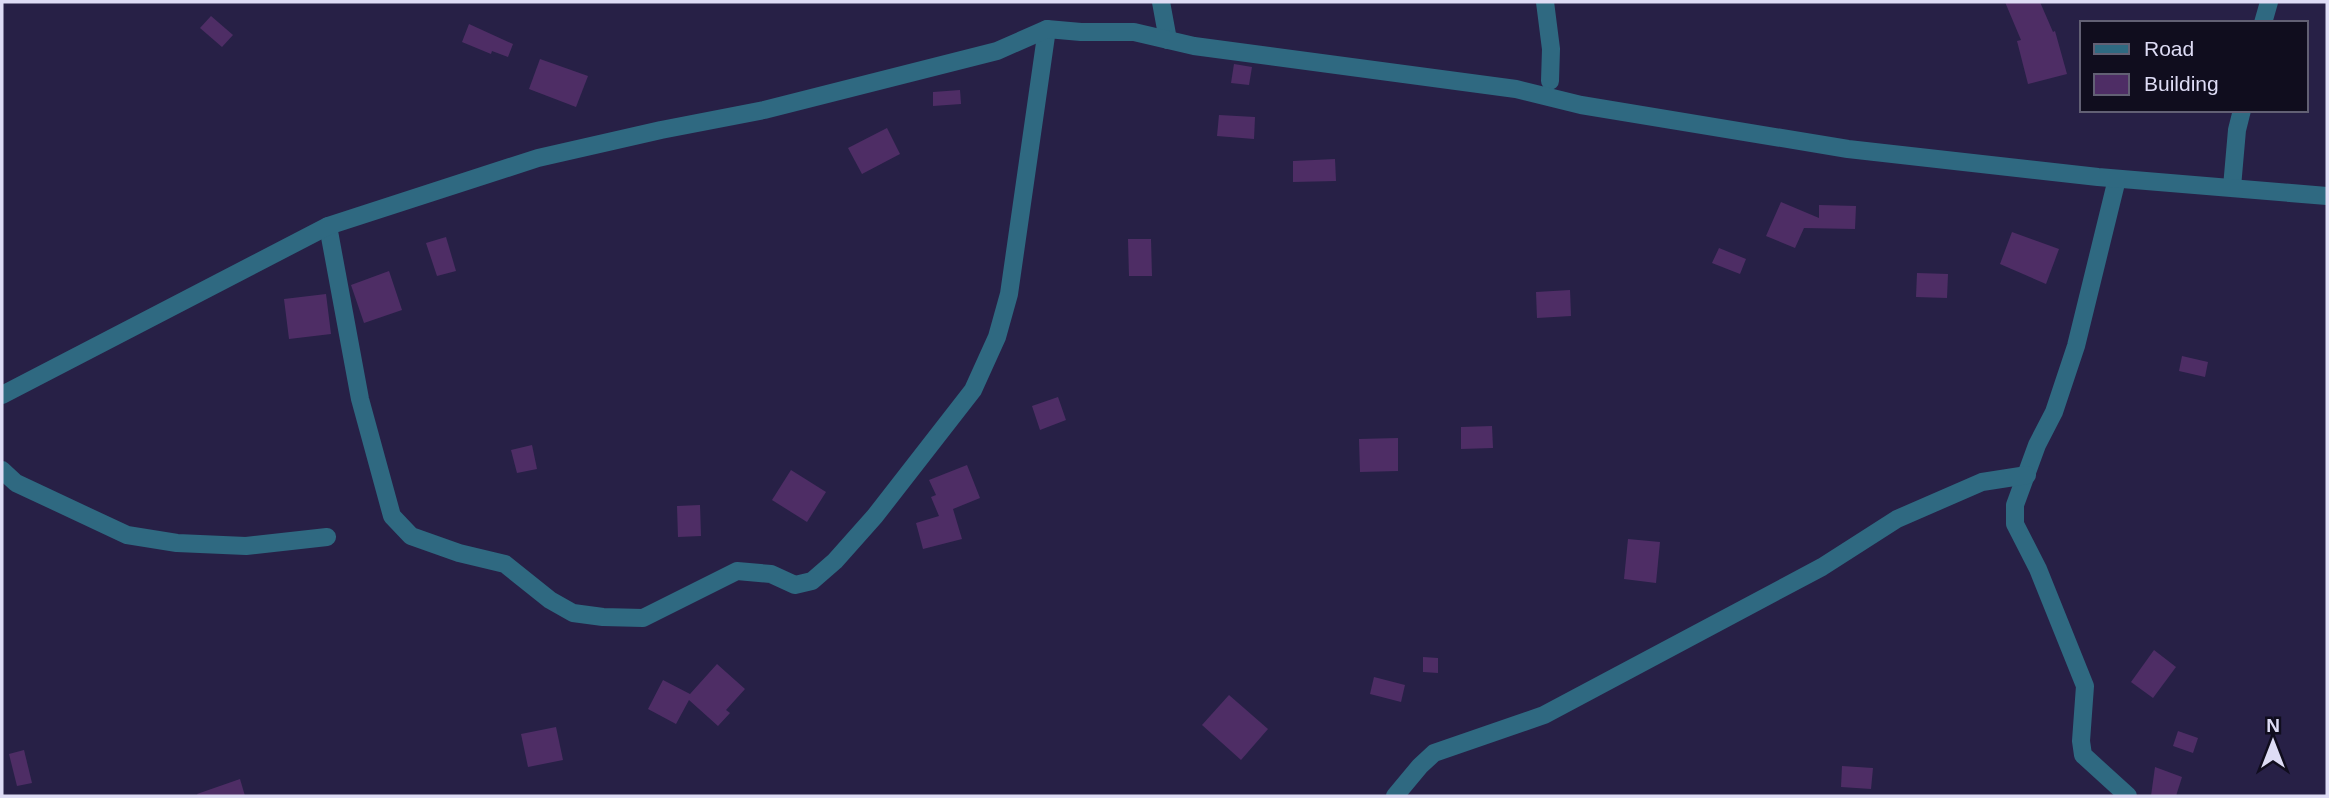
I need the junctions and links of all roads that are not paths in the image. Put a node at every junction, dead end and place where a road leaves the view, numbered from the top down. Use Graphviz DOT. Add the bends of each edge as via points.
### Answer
graph roads {
  1 [pos="1161,2"];
  2 [pos="1545,2"];
  3 [pos="2269,2"];
  4 [pos="2264,21"];
  5 [pos="1047,29"];
  6 [pos="1168,40"];
  7 [pos="1550,81"];
  8 [pos="1516,89"];
  9 [pos="1581,105"];
  10 [pos="2242,112"];
  11 [pos="2117,178"];
  12 [pos="2232,187"];
  13 [pos="2327,196"];
  14 [pos="328,226"];
  15 [pos="2,395"];
  16 [pos="2,470"];
  17 [pos="2027,475"];
  18 [pos="327,537"];
  19 [pos="1395,796"];
  20 [pos="2128,796"];
  1 -- 6 [label="street"];
  2 -- 7 [label="street"];
  3 -- 4 [label="street"];
  5 -- 6 [label="street" via="1134,32"];
  5 -- 14 [label="street" via="998,51 764,110 538,158"];
  5 -- 14 [label="street" via="1009,294 997,337 973,390 875,516 812,581 795,585 771,575 737,571 643,618 603,617 573,613 505,564 411,536 392,516 379,474 360,399"];
  6 -- 8 [label="street"];
  7 -- 8 [label="street"];
  7 -- 9 [label="street"];
  8 -- 9 [label="street"];
  9 -- 11 [label="street" via="1848,149"];
  10 -- 12 [label="street"];
  11 -- 12 [label="street"];
  11 -- 17 [label="street" via="2076,346"];
  12 -- 13 [label="street"];
  14 -- 15 [label="street"];
  16 -- 18 [label="street" via="16,483 127,535 246,546"];
  17 -- 19 [label="street" via="1982,482 1897,519 1822,567 1544,715 1434,753"];
  17 -- 20 [label="street" via="2015,505 2015,523 2085,686 2084,755"];
}
